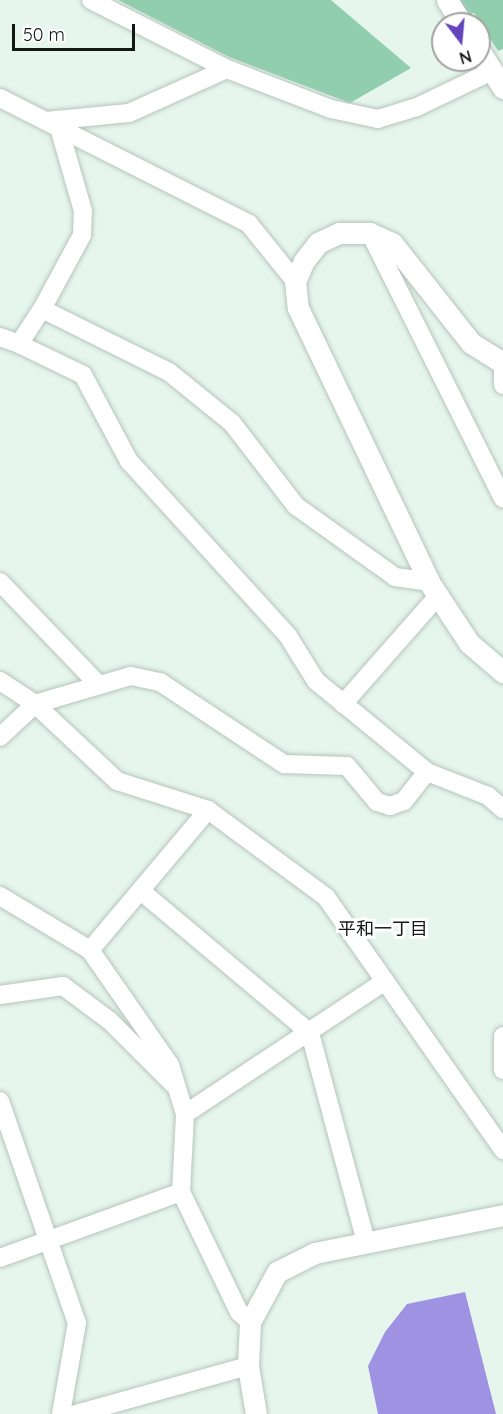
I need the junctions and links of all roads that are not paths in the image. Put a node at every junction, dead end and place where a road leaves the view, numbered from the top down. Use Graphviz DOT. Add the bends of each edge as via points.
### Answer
graph roads {
  1 [pos="91,0"];
  2 [pos="227,69"];
  3 [pos="499,76"];
  4 [pos="0,98"];
  5 [pos="42,121"];
  6 [pos="59,128"];
  7 [pos="370,233"];
  8 [pos="295,281"];
  9 [pos="42,309"];
  10 [pos="0,337"];
  11 [pos="19,344"];
  12 [pos="503,363"];
  13 [pos="503,385"];
  14 [pos="503,499"];
  15 [pos="0,582"];
  16 [pos="433,590"];
  17 [pos="503,672"];
  18 [pos="0,681"];
  19 [pos="97,683"];
  20 [pos="35,704"];
  21 [pos="343,704"];
  22 [pos="0,737"];
  23 [pos="427,772"];
  24 [pos="503,809"];
  25 [pos="208,810"];
  26 [pos="141,891"];
  27 [pos="0,896"];
  28 [pos="90,950"];
  29 [pos="385,981"];
  30 [pos="0,994"];
  31 [pos="310,1033"];
  32 [pos="503,1036"];
  33 [pos="503,1070"];
  34 [pos="181,1092"];
  35 [pos="0,1101"];
  36 [pos="185,1114"];
  37 [pos="503,1150"];
  38 [pos="181,1192"];
  39 [pos="503,1215"];
  40 [pos="47,1241"];
  41 [pos="366,1242"];
  42 [pos="0,1258"];
  43 [pos="250,1322"];
  44 [pos="248,1366"];
  45 [pos="61,1414"];
  46 [pos="76,1414"];
  47 [pos="256,1414"];
  1 -- 2 [label="street"];
  2 -- 3 [label="street" via="332,109 378,119"];
  2 -- 5 [label="street" via="129,113"];
  4 -- 5 [label="street"];
  5 -- 6 [label="street"];
  6 -- 8 [label="street" via="249,224"];
  6 -- 9 [label="street" via="83,211 81,235"];
  7 -- 8 [label="street" via="339,233 318,243"];
  7 -- 12 [label="street" via="392,243 471,342"];
  7 -- 14 [label="street"];
  8 -- 16 [label="street" via="298,308 313,342"];
  9 -- 11 [label="street"];
  9 -- 16 [label="street" via="169,372 232,423 296,506 395,577"];
  10 -- 11 [label="street"];
  11 -- 21 [label="street" via="83,375 129,461 288,636 316,681"];
  12 -- 13 [label="street"];
  15 -- 19 [label="street"];
  16 -- 17 [label="street" via="470,643"];
  16 -- 21 [label="street"];
  18 -- 20 [label="street"];
  19 -- 20 [label="street"];
  19 -- 23 [label="street" via="131,676 160,682 284,764 347,766 377,802 390,806 404,801"];
  20 -- 22 [label="street"];
  20 -- 25 [label="street" via="117,781"];
  21 -- 23 [label="street"];
  23 -- 24 [label="street" via="488,796"];
  25 -- 26 [label="street"];
  25 -- 29 [label="street" via="326,897"];
  26 -- 28 [label="street"];
  26 -- 31 [label="street"];
  27 -- 28 [label="street"];
  28 -- 34 [label="street" via="170,1065"];
  29 -- 31 [label="street"];
  29 -- 37 [label="street"];
  30 -- 34 [label="street" via="63,986 110,1022"];
  31 -- 36 [label="street"];
  31 -- 41 [label="street"];
  32 -- 33 [label="street"];
  34 -- 36 [label="street"];
  35 -- 40 [label="street"];
  36 -- 38 [label="street"];
  38 -- 40 [label="street"];
  38 -- 43 [label="street" via="239,1312"];
  39 -- 41 [label="street"];
  40 -- 42 [label="street"];
  40 -- 45 [label="street" via="77,1323"];
  41 -- 43 [label="street" via="315,1253 277,1272"];
  43 -- 44 [label="street"];
  44 -- 46 [label="street"];
  44 -- 47 [label="street"];
}
